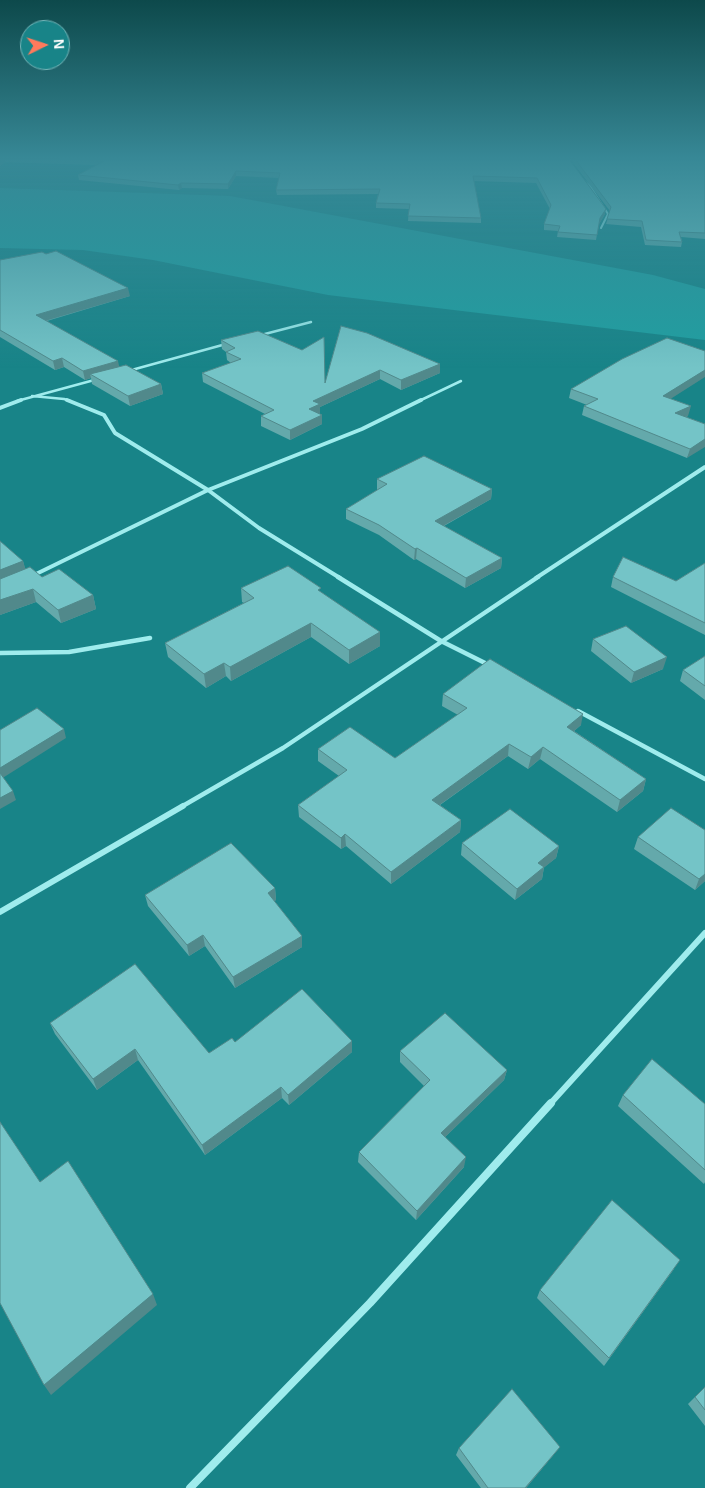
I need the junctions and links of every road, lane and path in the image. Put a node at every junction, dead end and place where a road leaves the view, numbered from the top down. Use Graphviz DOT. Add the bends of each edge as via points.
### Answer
graph roads {
  1 [pos="311,322"];
  2 [pos="253,337"];
  3 [pos="234,342"];
  4 [pos="119,373"];
  5 [pos="99,378"];
  6 [pos="460,381"];
  7 [pos="32,396"];
  8 [pos="0,408"];
  9 [pos="705,467"];
  10 [pos="208,490"];
  11 [pos="26,579"];
  12 [pos="150,638"];
  13 [pos="441,641"];
  14 [pos="0,652"];
  15 [pos="492,666"];
  16 [pos="569,706"];
  17 [pos="705,779"];
  18 [pos="0,912"];
  19 [pos="705,933"];
  20 [pos="190,1488"];
  1 -- 2 [label="street"];
  3 -- 4 [label="street"];
  5 -- 7 [label="street"];
  6 -- 10 [label="street" via="362,429"];
  7 -- 8 [label="street"];
  7 -- 10 [label="street" via="64,399 104,415 115,433"];
  9 -- 13 [label="street"];
  10 -- 11 [label="street"];
  10 -- 13 [label="street" via="259,528"];
  12 -- 14 [label="street" via="69,652"];
  13 -- 15 [label="street"];
  13 -- 18 [label="street" via="283,748"];
  16 -- 17 [label="street"];
  19 -- 20 [label="street" via="370,1303"];
}
